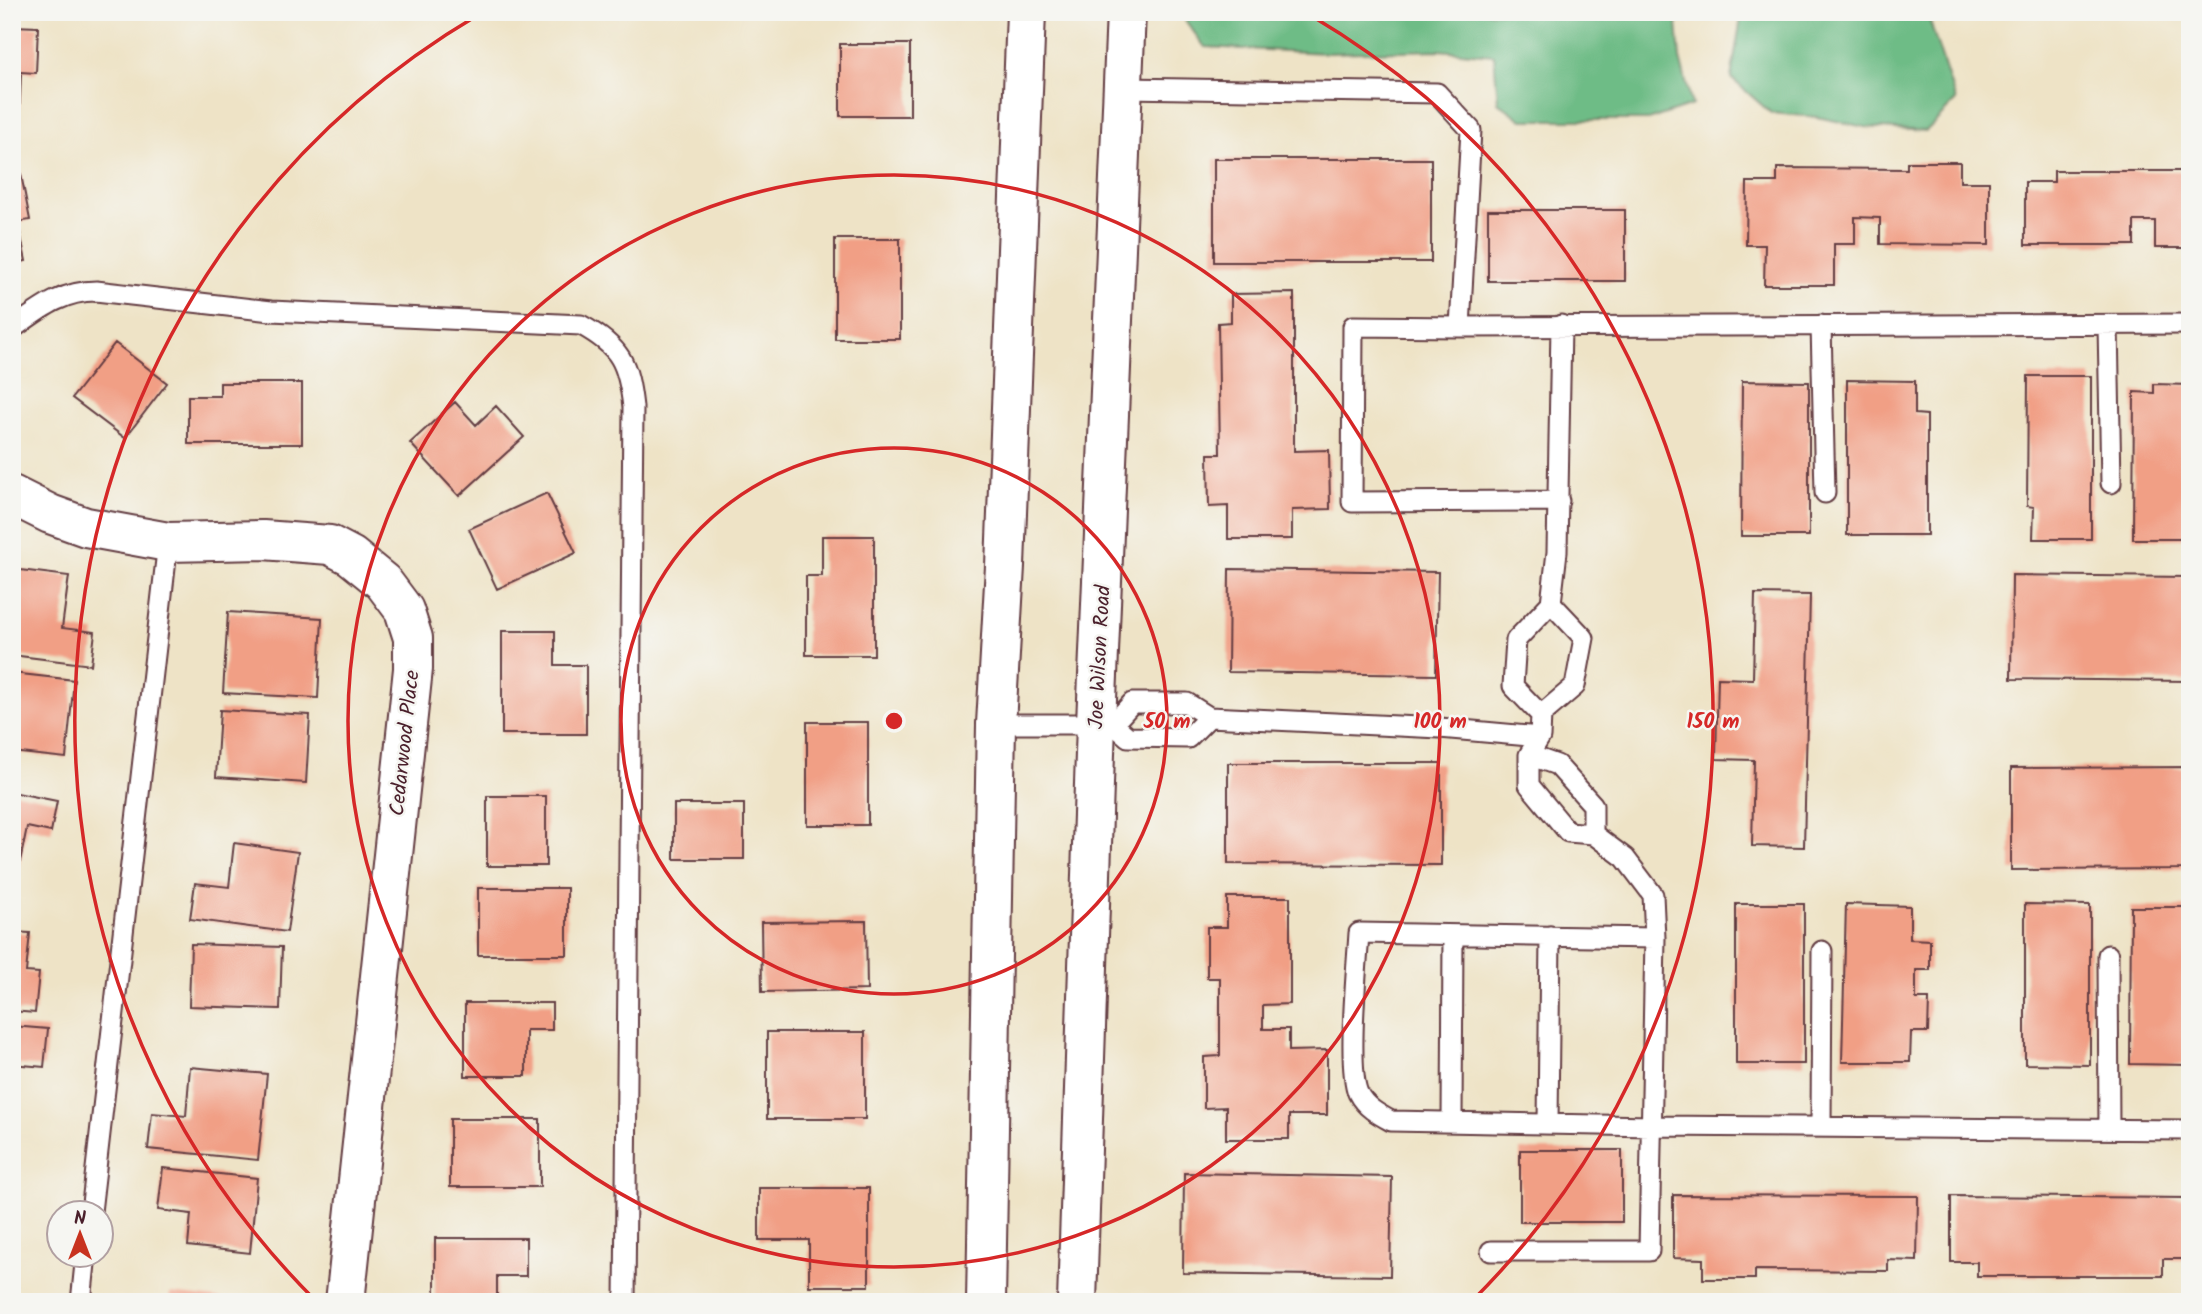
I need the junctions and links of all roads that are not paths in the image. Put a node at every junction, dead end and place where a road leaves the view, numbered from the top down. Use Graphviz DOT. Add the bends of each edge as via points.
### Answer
graph roads {
  1 [pos="1026,12"];
  2 [pos="1126,12"];
  3 [pos="1125,88"];
  4 [pos="2190,324"];
  5 [pos="1560,325"];
  6 [pos="1821,325"];
  7 [pos="2108,325"];
  8 [pos="1460,327"];
  9 [pos="12,329"];
  10 [pos="2111,484"];
  11 [pos="1825,493"];
  12 [pos="12,495"];
  13 [pos="1559,501"];
  14 [pos="168,542"];
  15 [pos="1551,603"];
  16 [pos="1541,715"];
  17 [pos="1209,717"];
  18 [pos="1105,723"];
  19 [pos="996,724"];
  20 [pos="1540,737"];
  21 [pos="1529,755"];
  22 [pos="1593,834"];
  23 [pos="1453,935"];
  24 [pos="1550,936"];
  25 [pos="1655,938"];
  26 [pos="1822,951"];
  27 [pos="2108,955"];
  28 [pos="1452,1122"];
  29 [pos="1548,1124"];
  30 [pos="1653,1126"];
  31 [pos="1821,1127"];
  32 [pos="2109,1129"];
  33 [pos="2190,1130"];
  34 [pos="93,1198"];
  35 [pos="1491,1251"];
  36 [pos="85,1268"];
  37 [pos="81,1302"];
  38 [pos="345,1302"];
  39 [pos="625,1302"];
  40 [pos="986,1302"];
  41 [pos="1077,1302"];
  1 -- 19 [label="main road"];
  2 -- 3 [label="main road, Joe Wilson Road"];
  3 -- 8 [label="lane" via="1437,93 1471,130"];
  3 -- 18 [label="main road, Joe Wilson Road"];
  4 -- 7 [label="lane"];
  5 -- 6 [label="lane"];
  5 -- 8 [label="lane"];
  5 -- 13 [label="lane"];
  6 -- 7 [label="lane"];
  6 -- 11 [label="lane"];
  7 -- 10 [label="lane"];
  8 -- 13 [label="lane" via="1353,326 1352,502"];
  9 -- 39 [label="lane" via="58,297 96,291 271,311 581,325 620,353 633,407"];
  12 -- 14 [label="main road, Cedarwood Place" via="86,527"];
  13 -- 15 [label="lane"];
  14 -- 34 [label="lane"];
  14 -- 38 [label="main road, Cedarwood Place" via="263,540 330,545 383,582 404,610 413,638"];
  15 -- 16 [label="lane" via="1516,640 1513,686"];
  15 -- 16 [label="lane" via="1584,638 1575,686"];
  16 -- 20 [label="lane"];
  17 -- 18 [label="lane" via="1187,703 1132,703"];
  17 -- 18 [label="lane" via="1188,738 1128,737"];
  17 -- 20 [label="lane" via="1440,727"];
  18 -- 19 [label="lane"];
  18 -- 41 [label="main road, Joe Wilson Road"];
  19 -- 40 [label="main road"];
  20 -- 21 [label="lane"];
  21 -- 22 [label="lane" via="1558,765 1593,805"];
  21 -- 22 [label="lane" via="1529,785 1568,832"];
  22 -- 25 [label="lane" via="1625,858 1653,895"];
  23 -- 24 [label="lane"];
  23 -- 28 [label="lane"];
  23 -- 28 [label="lane" via="1359,933 1354,1068 1359,1093 1373,1112 1391,1121"];
  24 -- 25 [label="lane"];
  24 -- 29 [label="lane"];
  25 -- 30 [label="lane"];
  26 -- 31 [label="lane"];
  27 -- 32 [label="lane"];
  28 -- 29 [label="lane"];
  29 -- 30 [label="lane"];
  30 -- 31 [label="lane"];
  30 -- 35 [label="lane" via="1649,1251"];
  31 -- 32 [label="lane"];
  32 -- 33 [label="lane"];
  36 -- 37 [label="lane"];
}
